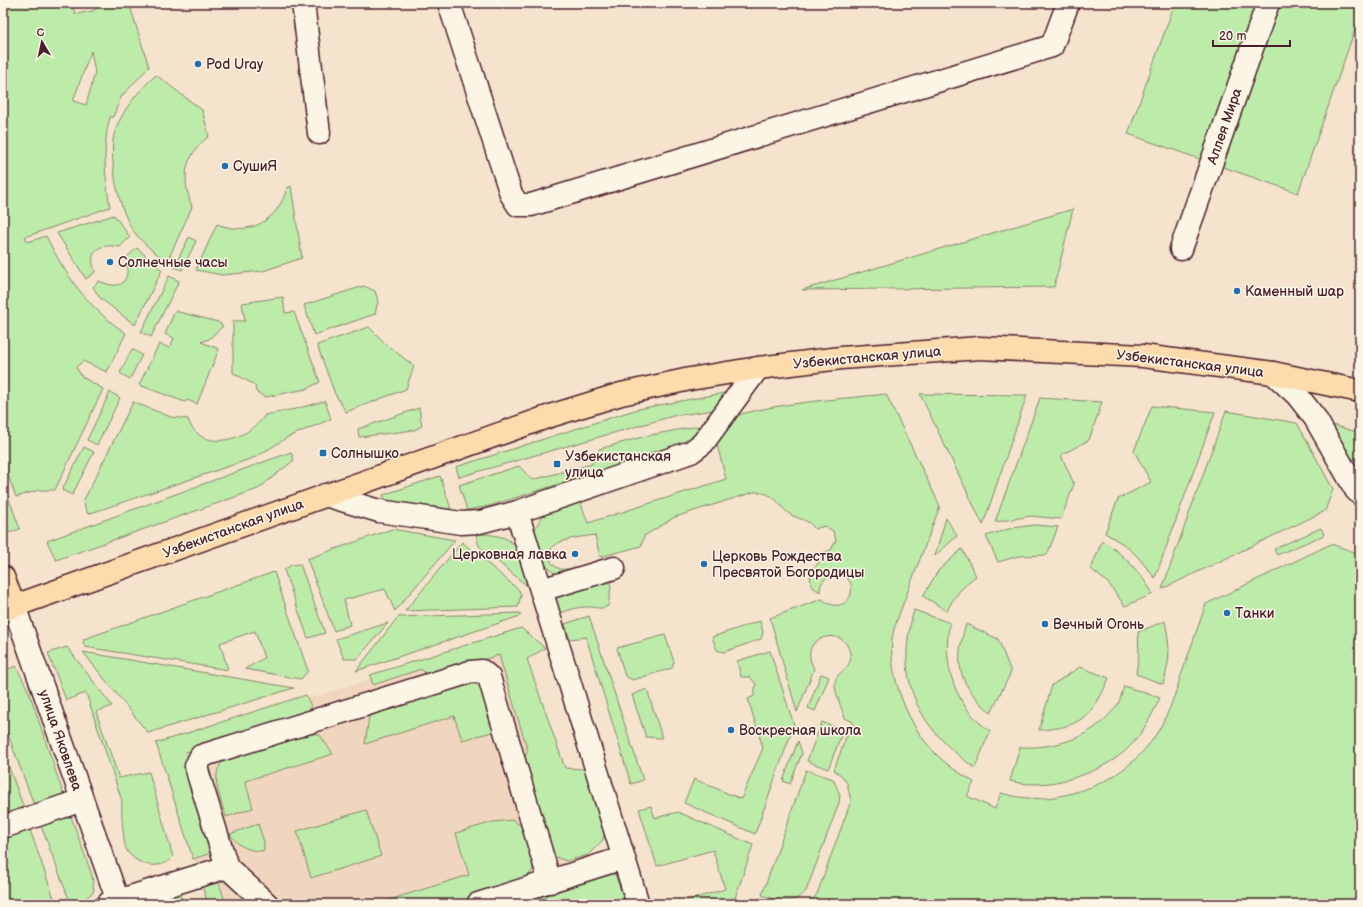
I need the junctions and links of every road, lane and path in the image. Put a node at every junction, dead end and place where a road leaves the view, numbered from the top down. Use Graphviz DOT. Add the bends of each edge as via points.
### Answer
graph roads {
  1 [pos="303,3"];
  2 [pos="449,3"];
  3 [pos="1068,3"];
  4 [pos="1268,3"];
  5 [pos="319,133"];
  6 [pos="1181,249"];
  7 [pos="758,368"];
  8 [pos="1273,373"];
  9 [pos="1360,391"];
  10 [pos="1360,494"];
  11 [pos="325,495"];
  12 [pos="517,512"];
  13 [pos="614,568"];
  14 [pos="3,577"];
  15 [pos="541,590"];
  16 [pos="8,608"];
  17 [pos="82,800"];
  18 [pos="3,827"];
  19 [pos="623,858"];
  20 [pos="227,867"];
  21 [pos="550,882"];
  22 [pos="115,903"];
  23 [pos="267,904"];
  24 [pos="478,904"];
  25 [pos="638,904"];
  1 -- 5 [label="street"];
  2 -- 3 [label="street" via="511,194 518,205 531,205 1052,46"];
  4 -- 6 [label="street, Аллея Мира"];
  7 -- 8 [label="main road, Узбекистанская улица" via="841,358 980,348 1143,356"];
  7 -- 11 [label="main road, Узбекистанская улица" via="621,394 550,416"];
  7 -- 12 [label="street" via="703,443 691,452"];
  8 -- 9 [label="main road, Узбекистанская улица"];
  8 -- 10 [label="street" via="1297,395 1315,418"];
  11 -- 12 [label="street" via="379,511 460,523 480,522"];
  11 -- 16 [label="main road, Узбекистанская улица"];
  12 -- 15 [label="street"];
  13 -- 15 [label="street"];
  14 -- 16 [label="main road, улица Яковлева"];
  15 -- 19 [label="street"];
  16 -- 17 [label="street, улица Яковлева"];
  17 -- 18 [label="street"];
  17 -- 22 [label="street, улица Яковлева"];
  19 -- 21 [label="street"];
  19 -- 25 [label="street"];
  20 -- 21 [label="street" via="196,766 201,756 470,672 482,672 489,677"];
  20 -- 22 [label="street"];
  20 -- 23 [label="street"];
  21 -- 24 [label="street"];
}
